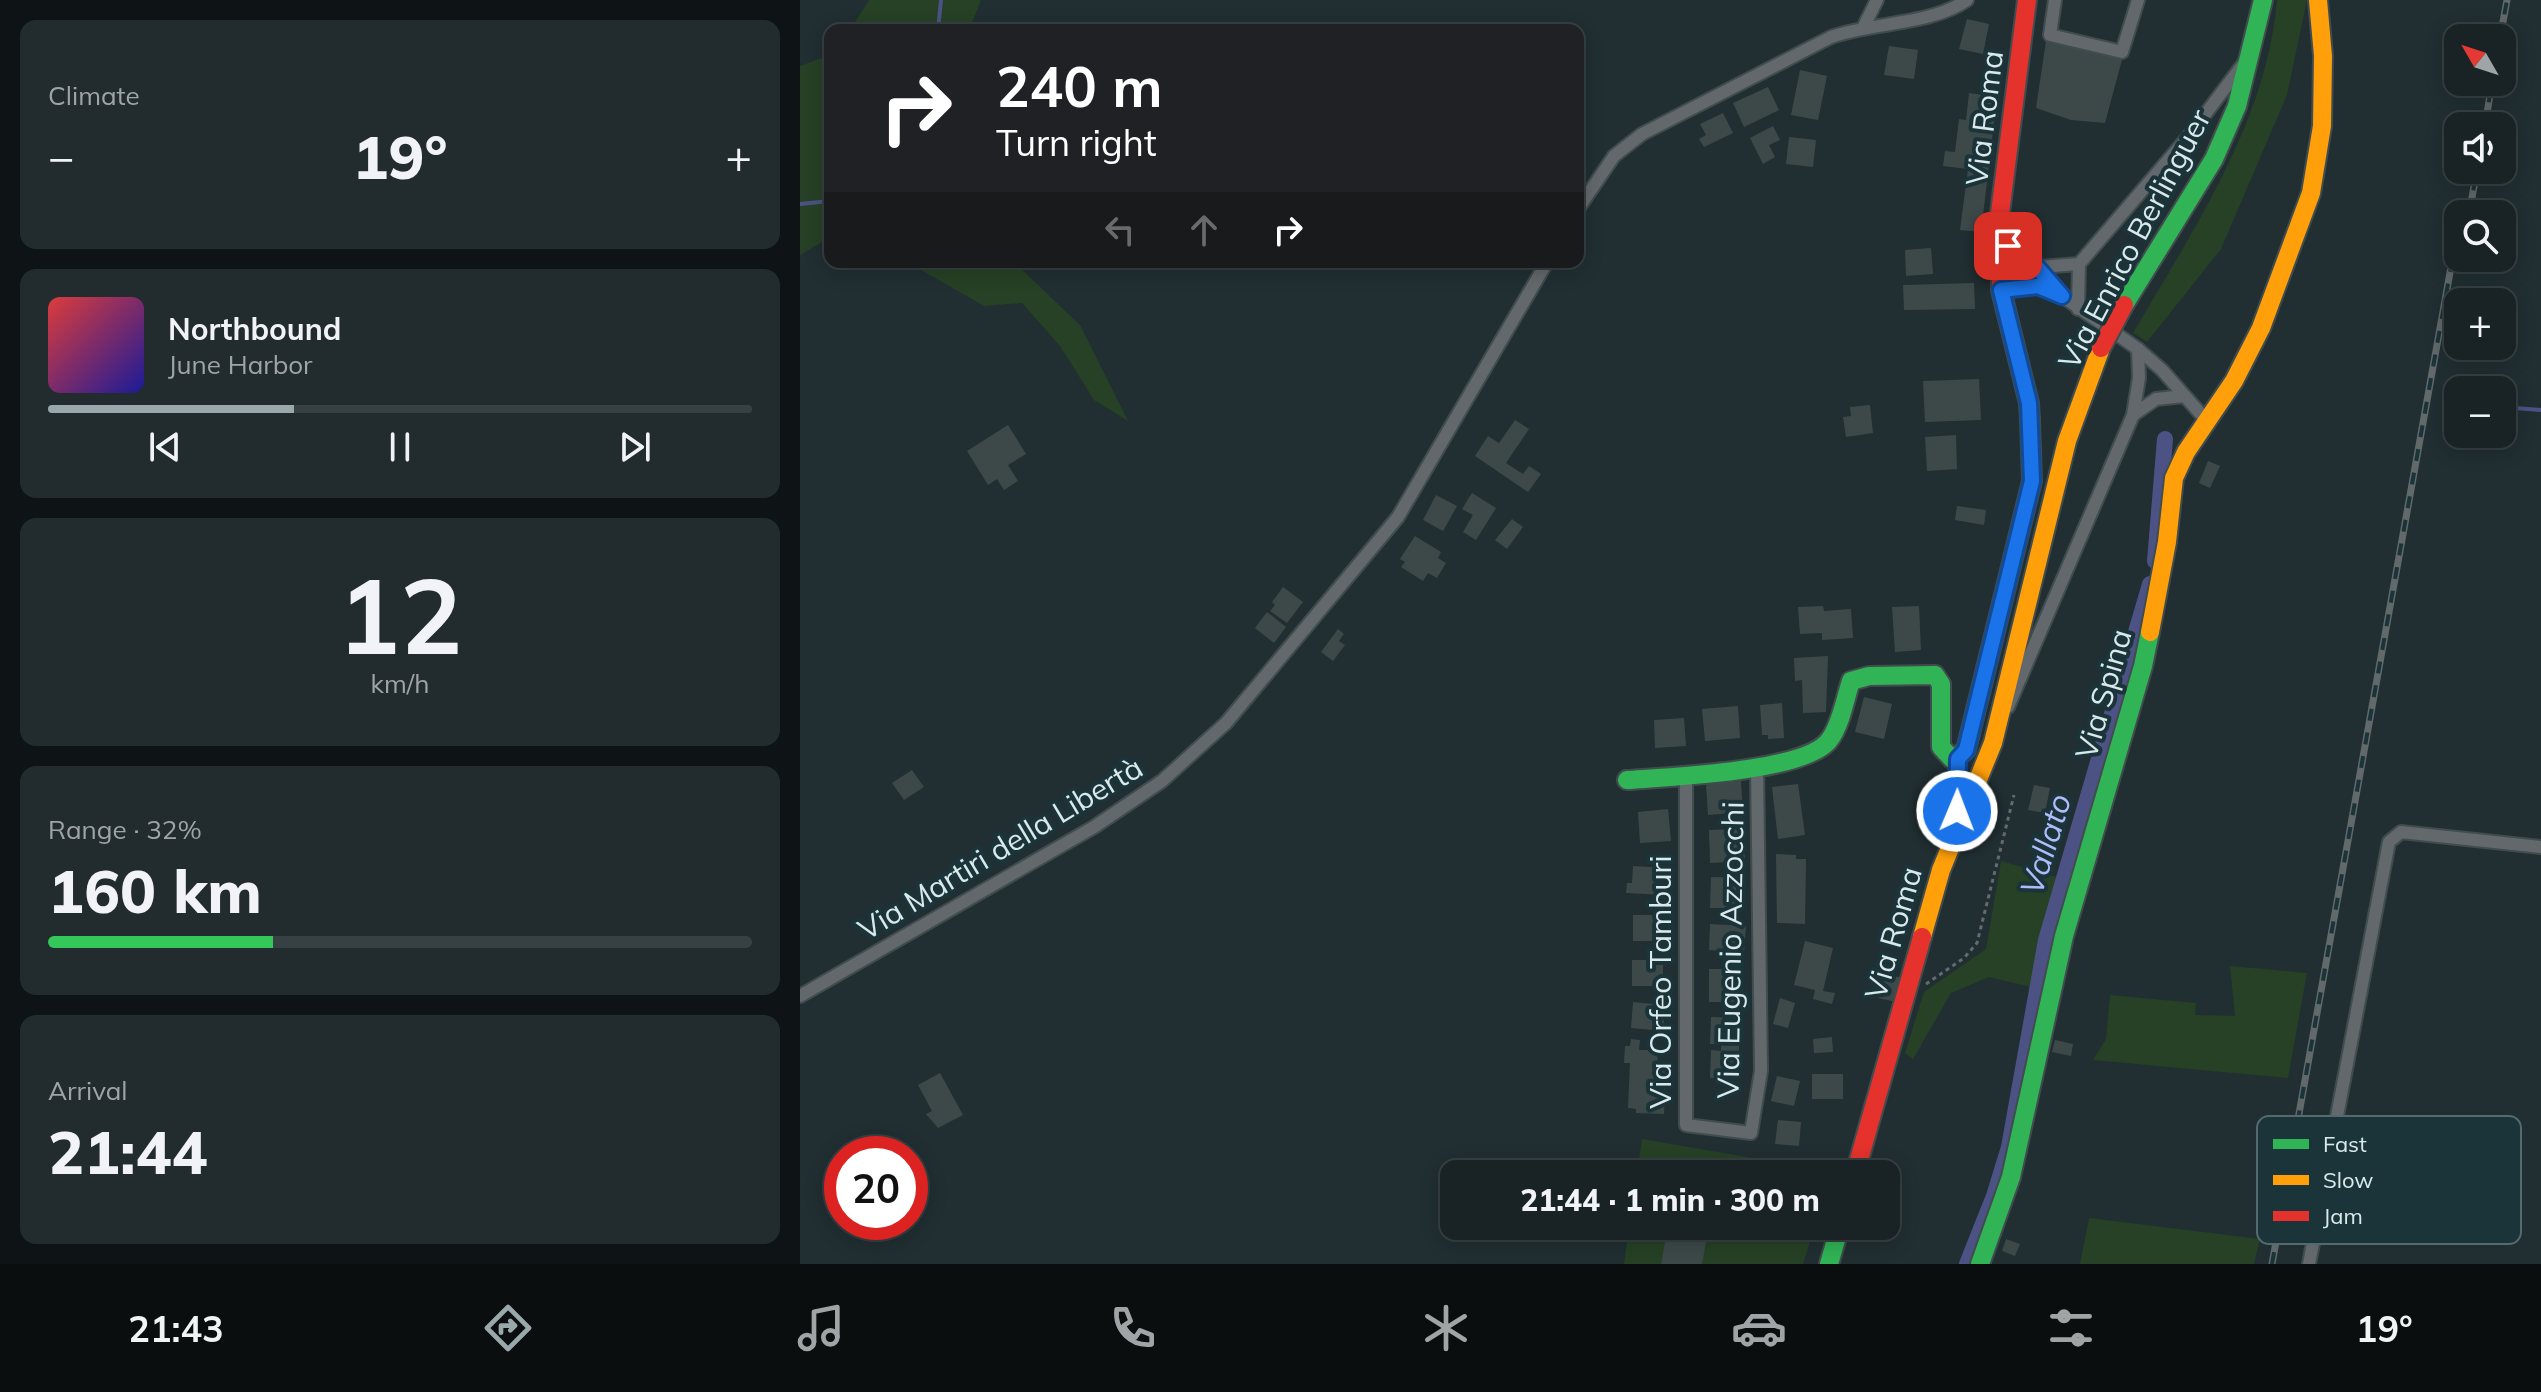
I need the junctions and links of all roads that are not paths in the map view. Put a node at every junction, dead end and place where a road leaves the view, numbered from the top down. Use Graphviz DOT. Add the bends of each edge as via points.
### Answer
graph roads {
  1 [pos="1877,0"];
  2 [pos="1967,0"];
  3 [pos="2027,0"];
  4 [pos="2055,0"];
  5 [pos="2138,0"];
  6 [pos="2263,0"];
  7 [pos="2318,0"];
  8 [pos="1864,26"];
  9 [pos="2253,51"];
  10 [pos="1584,200"];
  11 [pos="1999,242"];
  12 [pos="2079,264"];
  13 [pos="2040,267"];
  14 [pos="1543,268"];
  15 [pos="2001,290"];
  16 [pos="2062,296"];
  17 [pos="2078,309"];
  18 [pos="2138,349"];
  19 [pos="2184,396"];
  20 [pos="2133,415"];
  21 [pos="2206,420"];
  22 [pos="1993,743"];
  23 [pos="1958,759"];
  24 [pos="1757,767"];
  25 [pos="1686,774"];
  26 [pos="1627,780"];
  27 [pos="2541,847"];
  28 [pos="1941,870"];
  29 [pos="800,996"];
  30 [pos="2337,1116"];
  31 [pos="1751,1133"];
  32 [pos="1859,1160"];
  33 [pos="1836,1240"];
  34 [pos="2313,1244"];
  35 [pos="1829,1264"];
  36 [pos="1980,1264"];
  37 [pos="2309,1264"];
  1 -- 8 [label="street"];
  2 -- 8 [label="street" via="1951,11"];
  3 -- 11 [label="street, Via Roma"];
  4 -- 5 [label="street" via="2050,35 2122,52"];
  6 -- 9 [label="street, Via Enrico Berlinguer"];
  7 -- 21 [label="street, Via Spina" via="2322,126 2311,193 2261,328 2234,381"];
  8 -- 10 [label="street" via="1831,37 1642,134 1614,156"];
  9 -- 12 [label="street" via="2188,137"];
  9 -- 22 [label="street, Via Enrico Berlinguer, bridge" via="2214,159 2101,348 2067,441"];
  11 -- 13 [label="street" via="2023,251"];
  11 -- 15 [label="street, Via Roma"];
  12 -- 13 [label="street"];
  12 -- 17 [label="street"];
  13 -- 16 [label="street"];
  14 -- 29 [label="street, Via Martiri della Libertà" via="1398,517 1226,723 1162,781 1094,827"];
  15 -- 16 [label="street" via="2038,286"];
  15 -- 23 [label="street, Via Roma" via="2029,403 2032,481 1966,750"];
  16 -- 17 [label="street"];
  17 -- 18 [label="street"];
  18 -- 19 [label="street"];
  18 -- 20 [label="street"];
  19 -- 20 [label="street" via="2156,399"];
  19 -- 21 [label="street"];
  20 -- 22 [label="street"];
  21 -- 36 [label="street, Via Spina" via="2174,478 2143,666 2064,936 2011,1177"];
  22 -- 28 [label="street, Via Enrico Berlinguer"];
  23 -- 24 [label="street" via="1948,758 1941,747 1941,684 1930,673 1855,677 1825,748"];
  23 -- 28 [label="lane, Via Roma" via="1957,811"];
  24 -- 25 [label="street"];
  24 -- 31 [label="street, Via Eugenio Azzocchi" via="1761,1071"];
  25 -- 26 [label="street"];
  25 -- 31 [label="street, Via Orfeo Tamburi" via="1686,1125"];
  27 -- 30 [label="street" via="2401,832 2389,842"];
  28 -- 32 [label="street, Via Roma"];
  33 -- 35 [label="street"];
  34 -- 37 [label="street"];
}
